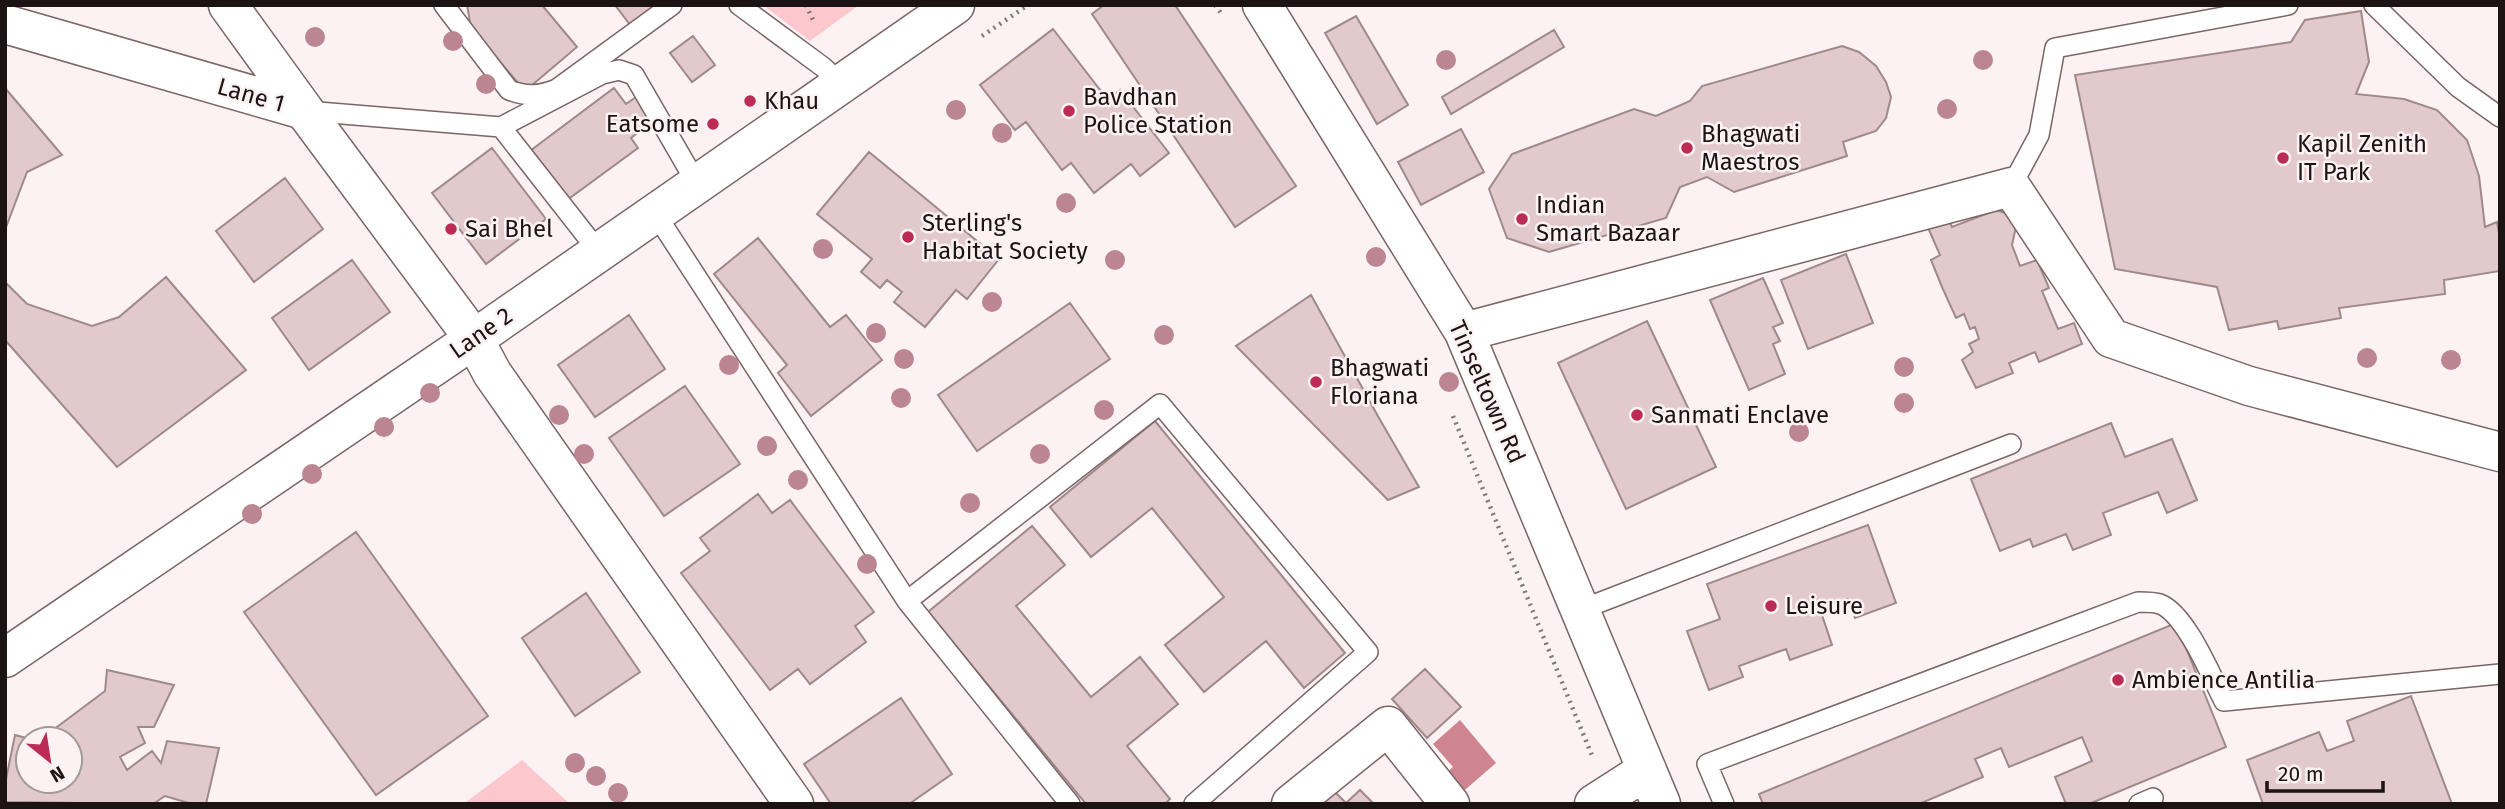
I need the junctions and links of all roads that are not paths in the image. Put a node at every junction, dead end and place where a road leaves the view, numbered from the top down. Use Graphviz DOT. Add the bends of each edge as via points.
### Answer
graph roads {
  1 [pos="228,5"];
  2 [pos="444,5"];
  3 [pos="672,5"];
  4 [pos="739,5"];
  5 [pos="955,5"];
  6 [pos="1262,5"];
  7 [pos="2288,5"];
  8 [pos="2374,5"];
  9 [pos="5,24"];
  10 [pos="841,84"];
  11 [pos="304,110"];
  12 [pos="2500,117"];
  13 [pos="501,127"];
  14 [pos="697,184"];
  15 [pos="2011,187"];
  16 [pos="655,213"];
  17 [pos="599,252"];
  18 [pos="1464,332"];
  19 [pos="474,339"];
  20 [pos="2011,444"];
  21 [pos="2500,452"];
  22 [pos="907,601"];
  23 [pos="1580,610"];
  24 [pos="5,658"];
  25 [pos="2500,674"];
  26 [pos="1654,787"];
  27 [pos="1602,799"];
  28 [pos="794,804"];
  29 [pos="1070,804"];
  30 [pos="1194,804"];
  31 [pos="1291,804"];
  32 [pos="1451,804"];
  33 [pos="1724,804"];
  1 -- 11 [label="street"];
  2 -- 3 [label="lane" via="509,90 525,96 557,89"];
  4 -- 10 [label="lane"];
  5 -- 10 [label="street, Lane 2"];
  6 -- 18 [label="street, Tinseltown Rd"];
  7 -- 15 [label="lane" via="2055,48 2039,135"];
  8 -- 12 [label="lane" via="2458,87"];
  9 -- 11 [label="street, Lane 1"];
  10 -- 14 [label="street, Lane 2"];
  11 -- 13 [label="lane"];
  11 -- 19 [label="street, Lane 1"];
  13 -- 14 [label="lane" via="602,74 619,70 634,75"];
  13 -- 17 [label="lane"];
  14 -- 16 [label="street, Lane 2"];
  15 -- 18 [label="street"];
  15 -- 21 [label="street" via="2111,338 2249,386"];
  16 -- 17 [label="street, Lane 2"];
  16 -- 22 [label="lane"];
  17 -- 19 [label="street, Lane 2"];
  18 -- 23 [label="street, Tinseltown Rd"];
  19 -- 24 [label="street, Lane 2"];
  19 -- 28 [label="street, Lane 1" via="492,373"];
  20 -- 23 [label="lane"];
  22 -- 29 [label="lane"];
  22 -- 30 [label="lane" via="1160,404 1368,652"];
  23 -- 26 [label="street, Tinseltown Rd"];
  25 -- 33 [label="lane" via="2224,701 2176,616 2161,604 2138,602 1707,765"];
  26 -- 27 [label="street"];
  31 -- 32 [label="street" via="1388,726"];
}
